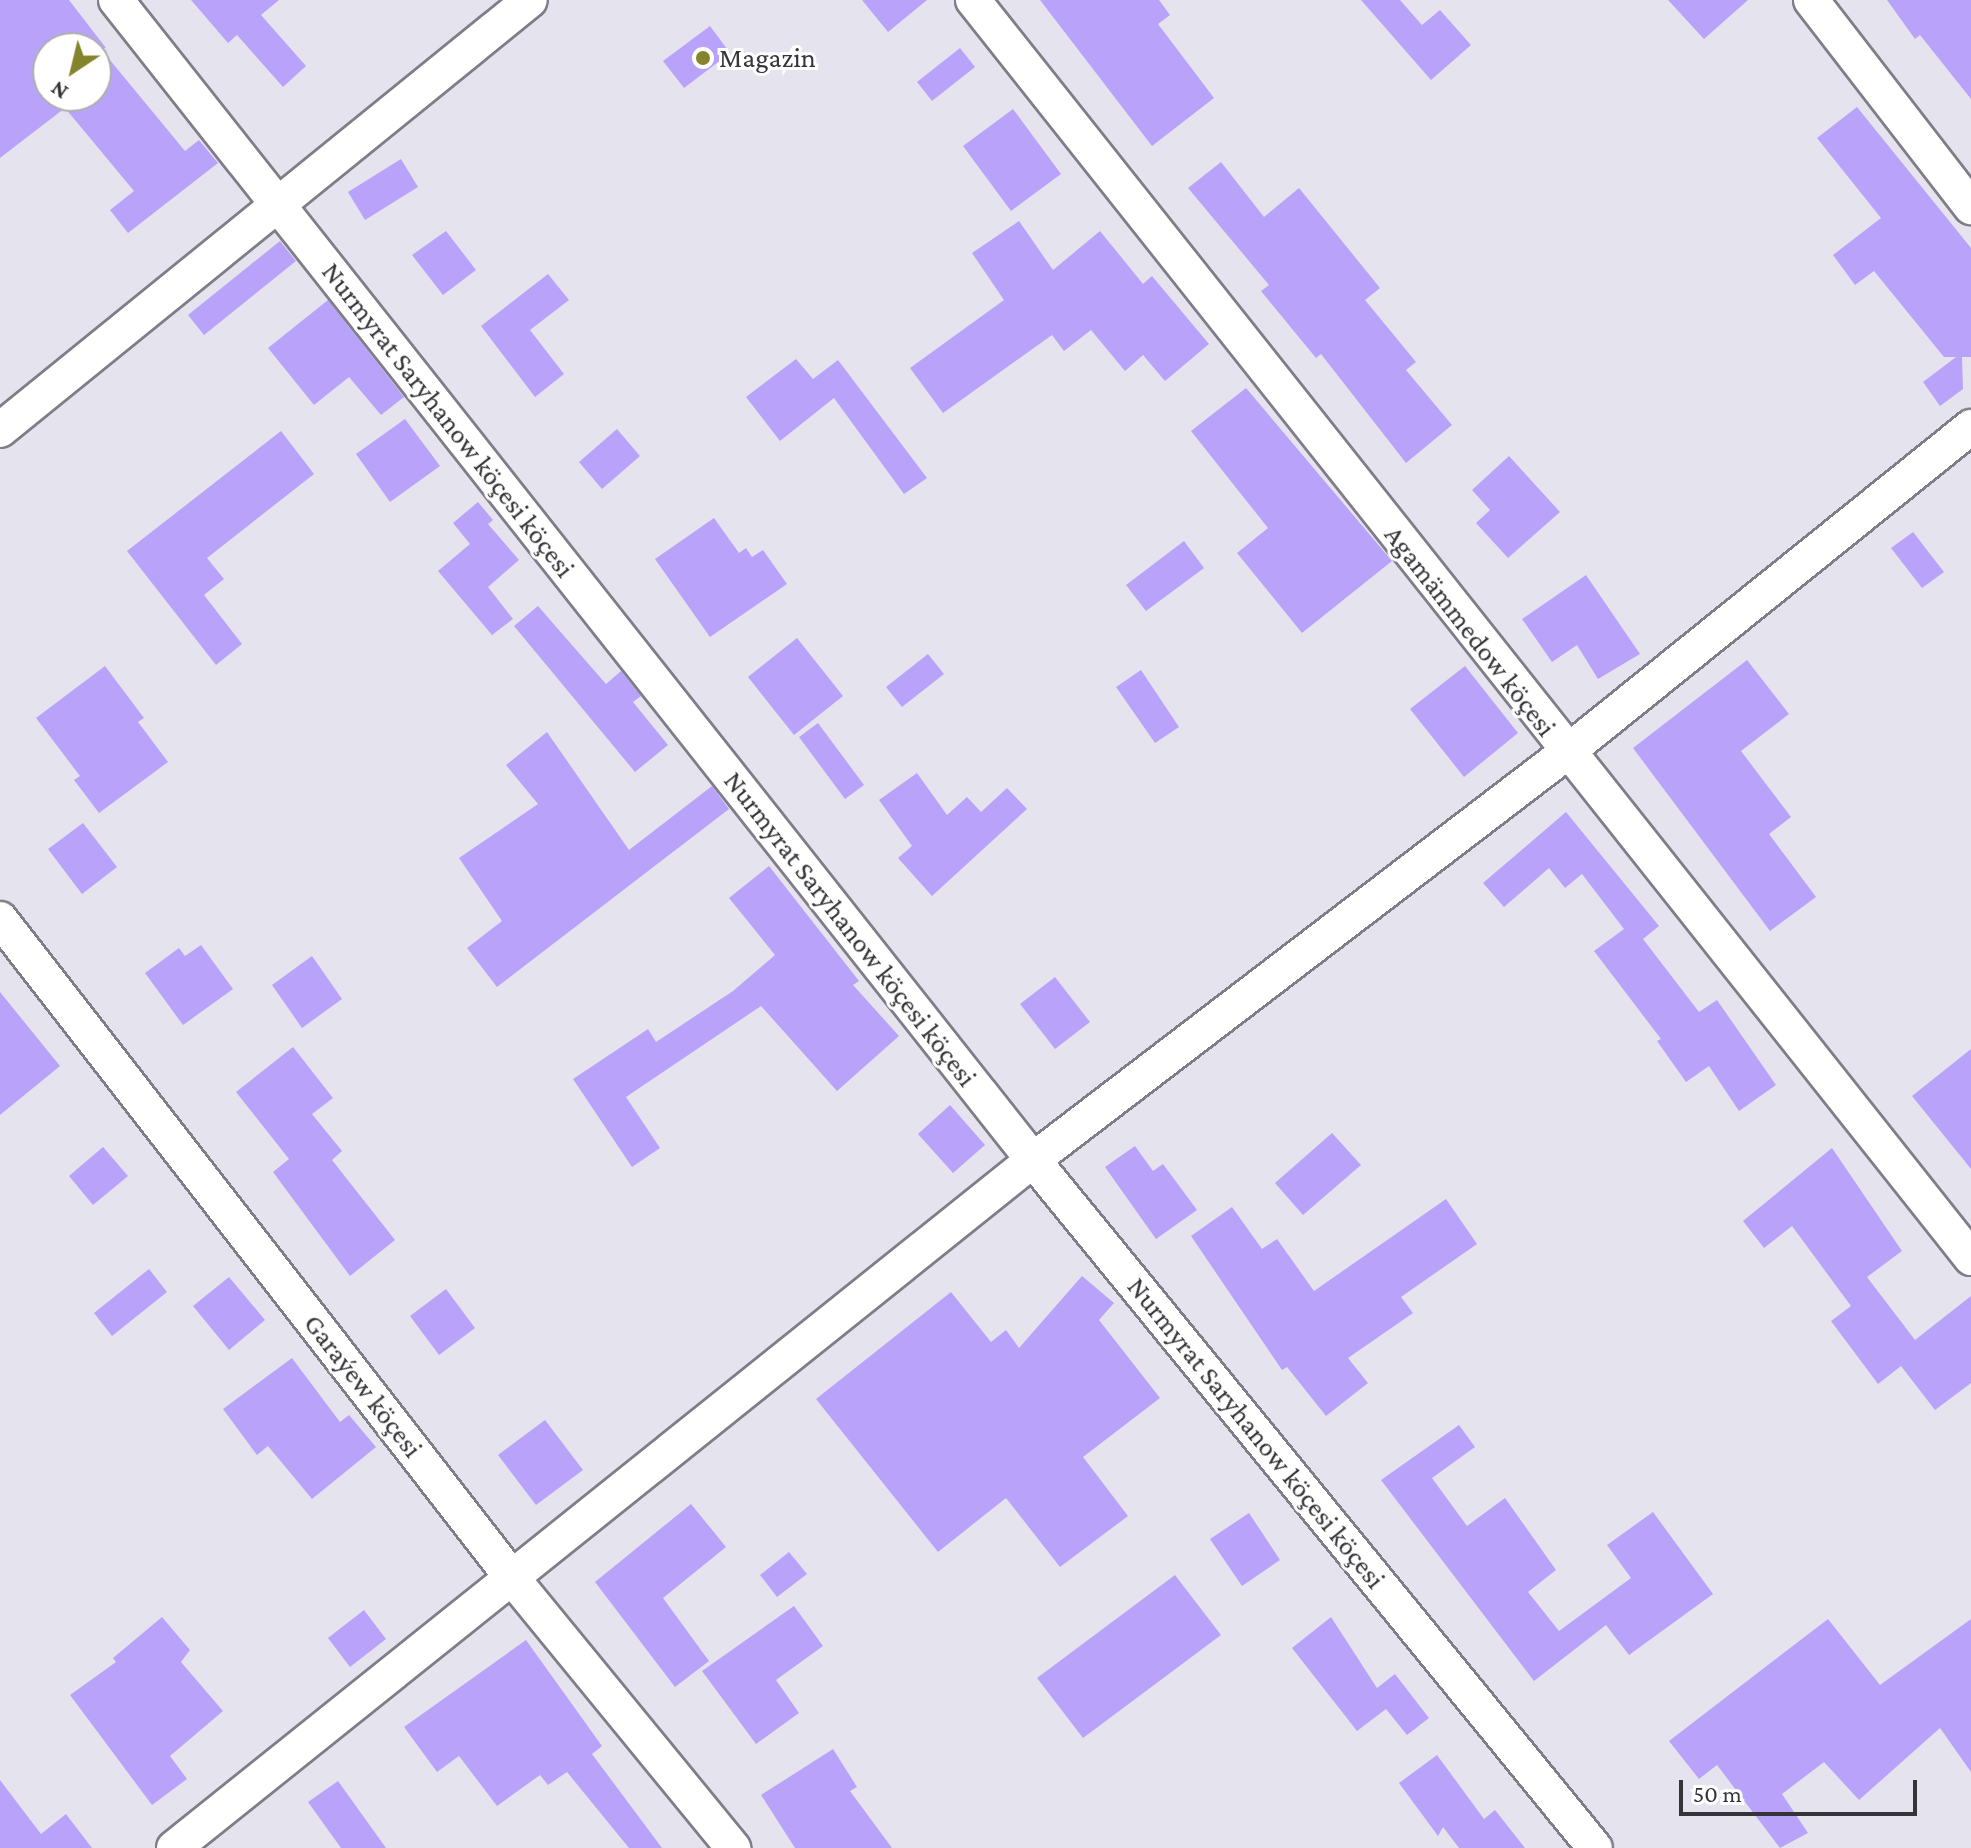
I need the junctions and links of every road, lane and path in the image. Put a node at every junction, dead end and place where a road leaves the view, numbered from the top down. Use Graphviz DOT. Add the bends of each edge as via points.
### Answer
graph roads {
  1 [pos="116,0"];
  2 [pos="530,0"];
  3 [pos="973,0"];
  4 [pos="1811,0"];
  5 [pos="279,207"];
  6 [pos="1971,207"];
  7 [pos="1971,427"];
  8 [pos="0,430"];
  9 [pos="1566,753"];
  10 [pos="0,919"];
  11 [pos="1033,1160"];
  12 [pos="1971,1258"];
  13 [pos="513,1579"];
  14 [pos="174,1848"];
  15 [pos="733,1848"];
  16 [pos="1595,1848"];
  1 -- 5 [label="street, Nurmyrat Saryhanow köçesi köçesi"];
  2 -- 5 [label="street"];
  3 -- 9 [label="street, Agamämmedow köçesi"];
  4 -- 6 [label="street"];
  5 -- 8 [label="street"];
  5 -- 11 [label="street, Nurmyrat Saryhanow köçesi köçesi"];
  7 -- 9 [label="street"];
  9 -- 11 [label="street"];
  9 -- 12 [label="street, Agamämmedow köçesi"];
  10 -- 13 [label="street, Garaýew köçesi"];
  11 -- 13 [label="street"];
  11 -- 16 [label="street, Nurmyrat Saryhanow köçesi köçesi"];
  13 -- 14 [label="street"];
  13 -- 15 [label="street, Garaýew köçesi"];
}
